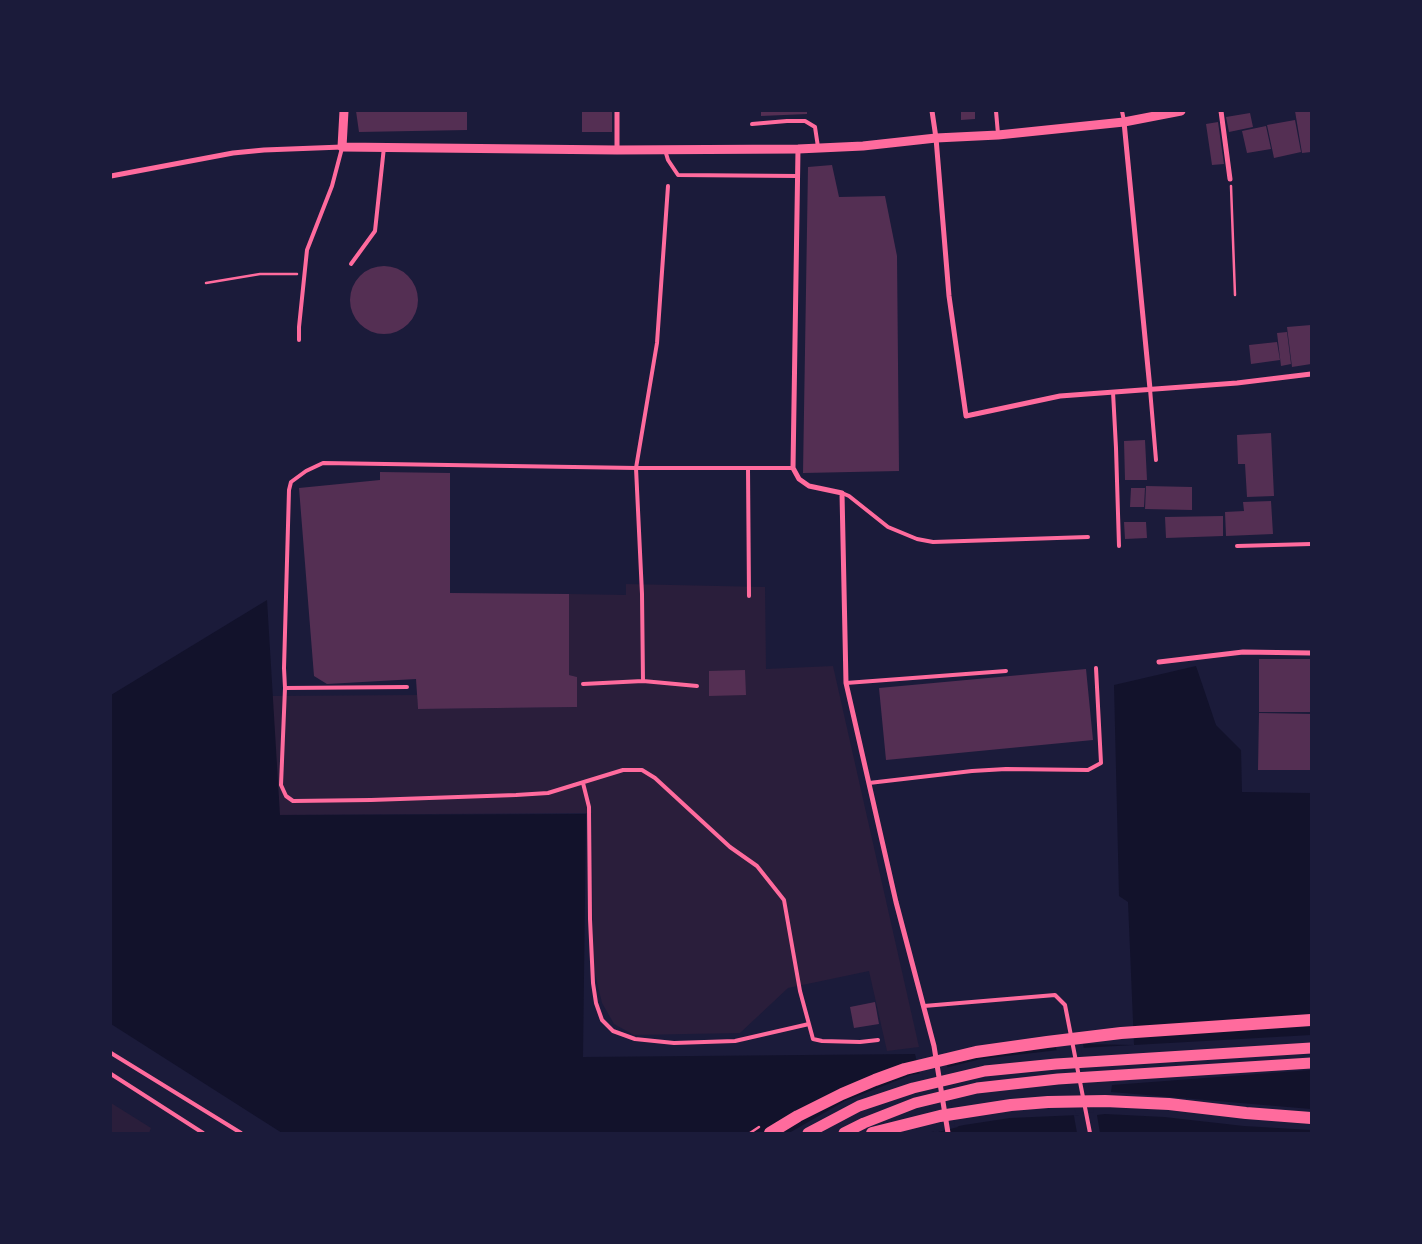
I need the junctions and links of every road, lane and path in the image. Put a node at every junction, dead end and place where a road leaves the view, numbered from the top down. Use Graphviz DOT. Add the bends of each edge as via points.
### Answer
graph roads {
  1 [pos="344,111"];
  2 [pos="617,111"];
  3 [pos="932,111"];
  4 [pos="996,111"];
  5 [pos="1122,111"];
  6 [pos="1181,111"];
  7 [pos="1221,111"];
  8 [pos="1124,122"];
  9 [pos="752,124"];
  10 [pos="998,135"];
  11 [pos="936,138"];
  12 [pos="384,147"];
  13 [pos="342,148"];
  14 [pos="818,148"];
  15 [pos="798,149"];
  16 [pos="617,150"];
  17 [pos="665,150"];
  18 [pos="111,176"];
  19 [pos="797,176"];
  20 [pos="1230,180"];
  21 [pos="668,186"];
  22 [pos="351,264"];
  23 [pos="304,274"];
  24 [pos="206,283"];
  25 [pos="1235,295"];
  26 [pos="299,340"];
  27 [pos="1311,374"];
  28 [pos="1150,389"];
  29 [pos="1113,392"];
  30 [pos="1156,460"];
  31 [pos="636,468"];
  32 [pos="748,468"];
  33 [pos="793,468"];
  34 [pos="842,493"];
  35 [pos="1088,537"];
  36 [pos="1311,544"];
  37 [pos="1118,546"];
  38 [pos="1237,546"];
  39 [pos="749,596"];
  40 [pos="1311,653"];
  41 [pos="1159,662"];
  42 [pos="1096,668"];
  43 [pos="1006,672"];
  44 [pos="643,681"];
  45 [pos="846,683"];
  46 [pos="583,684"];
  47 [pos="697,686"];
  48 [pos="407,687"];
  49 [pos="285,688"];
  50 [pos="582,782"];
  51 [pos="869,784"];
  52 [pos="924,1006"];
  53 [pos="1311,1020"];
  54 [pos="809,1024"];
  55 [pos="878,1040"];
  56 [pos="1311,1048"];
  57 [pos="111,1053"];
  58 [pos="1311,1062"];
  59 [pos="111,1074"];
  60 [pos="1311,1118"];
  61 [pos="203,1133"];
  62 [pos="241,1133"];
  63 [pos="770,1133"];
  64 [pos="808,1133"];
  65 [pos="844,1133"];
  66 [pos="872,1133"];
  67 [pos="948,1133"];
  68 [pos="1090,1133"];
  1 -- 13 [label="street"];
  2 -- 16 [label="street"];
  3 -- 11 [label="street"];
  4 -- 10 [label="lane"];
  5 -- 8 [label="lane"];
  6 -- 8 [label="street"];
  7 -- 20 [label="street"];
  8 -- 10 [label="street"];
  8 -- 28 [label="street"];
  9 -- 14 [label="lane" via="805,121 815,127"];
  10 -- 11 [label="street"];
  11 -- 14 [label="street"];
  11 -- 29 [label="street" via="949,296 966,416 1060,396"];
  12 -- 13 [label="street"];
  12 -- 16 [label="street"];
  12 -- 22 [label="lane" via="375,231"];
  13 -- 18 [label="street" via="233,153"];
  13 -- 23 [label="lane" via="332,186 307,250"];
  14 -- 15 [label="street"];
  15 -- 17 [label="street"];
  15 -- 19 [label="street"];
  16 -- 17 [label="street"];
  17 -- 19 [label="lane" via="678,175"];
  19 -- 33 [label="street"];
  20 -- 25 [label="path"];
  21 -- 31 [label="lane" via="657,343"];
  23 -- 24 [label="path" via="260,274"];
  23 -- 26 [label="lane"];
  27 -- 28 [label="street"];
  28 -- 29 [label="street"];
  28 -- 30 [label="lane"];
  29 -- 37 [label="lane"];
  31 -- 32 [label="lane"];
  31 -- 44 [label="lane"];
  31 -- 49 [label="lane" via="323,463 306,471 291,482 289,490"];
  32 -- 33 [label="lane"];
  32 -- 39 [label="lane"];
  33 -- 34 [label="street" via="799,479 809,486"];
  34 -- 35 [label="lane" via="888,527 933,542"];
  34 -- 45 [label="street"];
  36 -- 38 [label="lane"];
  40 -- 41 [label="street" via="1243,652"];
  42 -- 51 [label="lane" via="1102,763 1088,770 972,771"];
  43 -- 45 [label="lane"];
  44 -- 46 [label="lane"];
  44 -- 47 [label="lane"];
  45 -- 51 [label="street"];
  48 -- 49 [label="lane"];
  49 -- 50 [label="lane" via="281,785 286,796 293,801 516,795 548,792"];
  50 -- 54 [label="lane" via="623,770 642,770 655,778 730,847 757,866 784,900"];
  50 -- 54 [label="lane" via="589,807 593,983 602,1020 613,1031 635,1039 674,1043 735,1041"];
  51 -- 52 [label="street"];
  52 -- 67 [label="street"];
  52 -- 68 [label="lane" via="1055,996 1065,1005"];
  53 -- 63 [label="highway" via="1121,1033 976,1052 905,1069 875,1080"];
  54 -- 55 [label="lane" via="813,1039"];
  56 -- 64 [label="highway" via="985,1071 859,1106"];
  57 -- 62 [label="lane"];
  58 -- 65 [label="highway" via="1058,1079 977,1088 915,1103"];
  59 -- 61 [label="lane"];
  60 -- 66 [label="highway" via="1169,1104 1048,1102 940,1116"];
}
